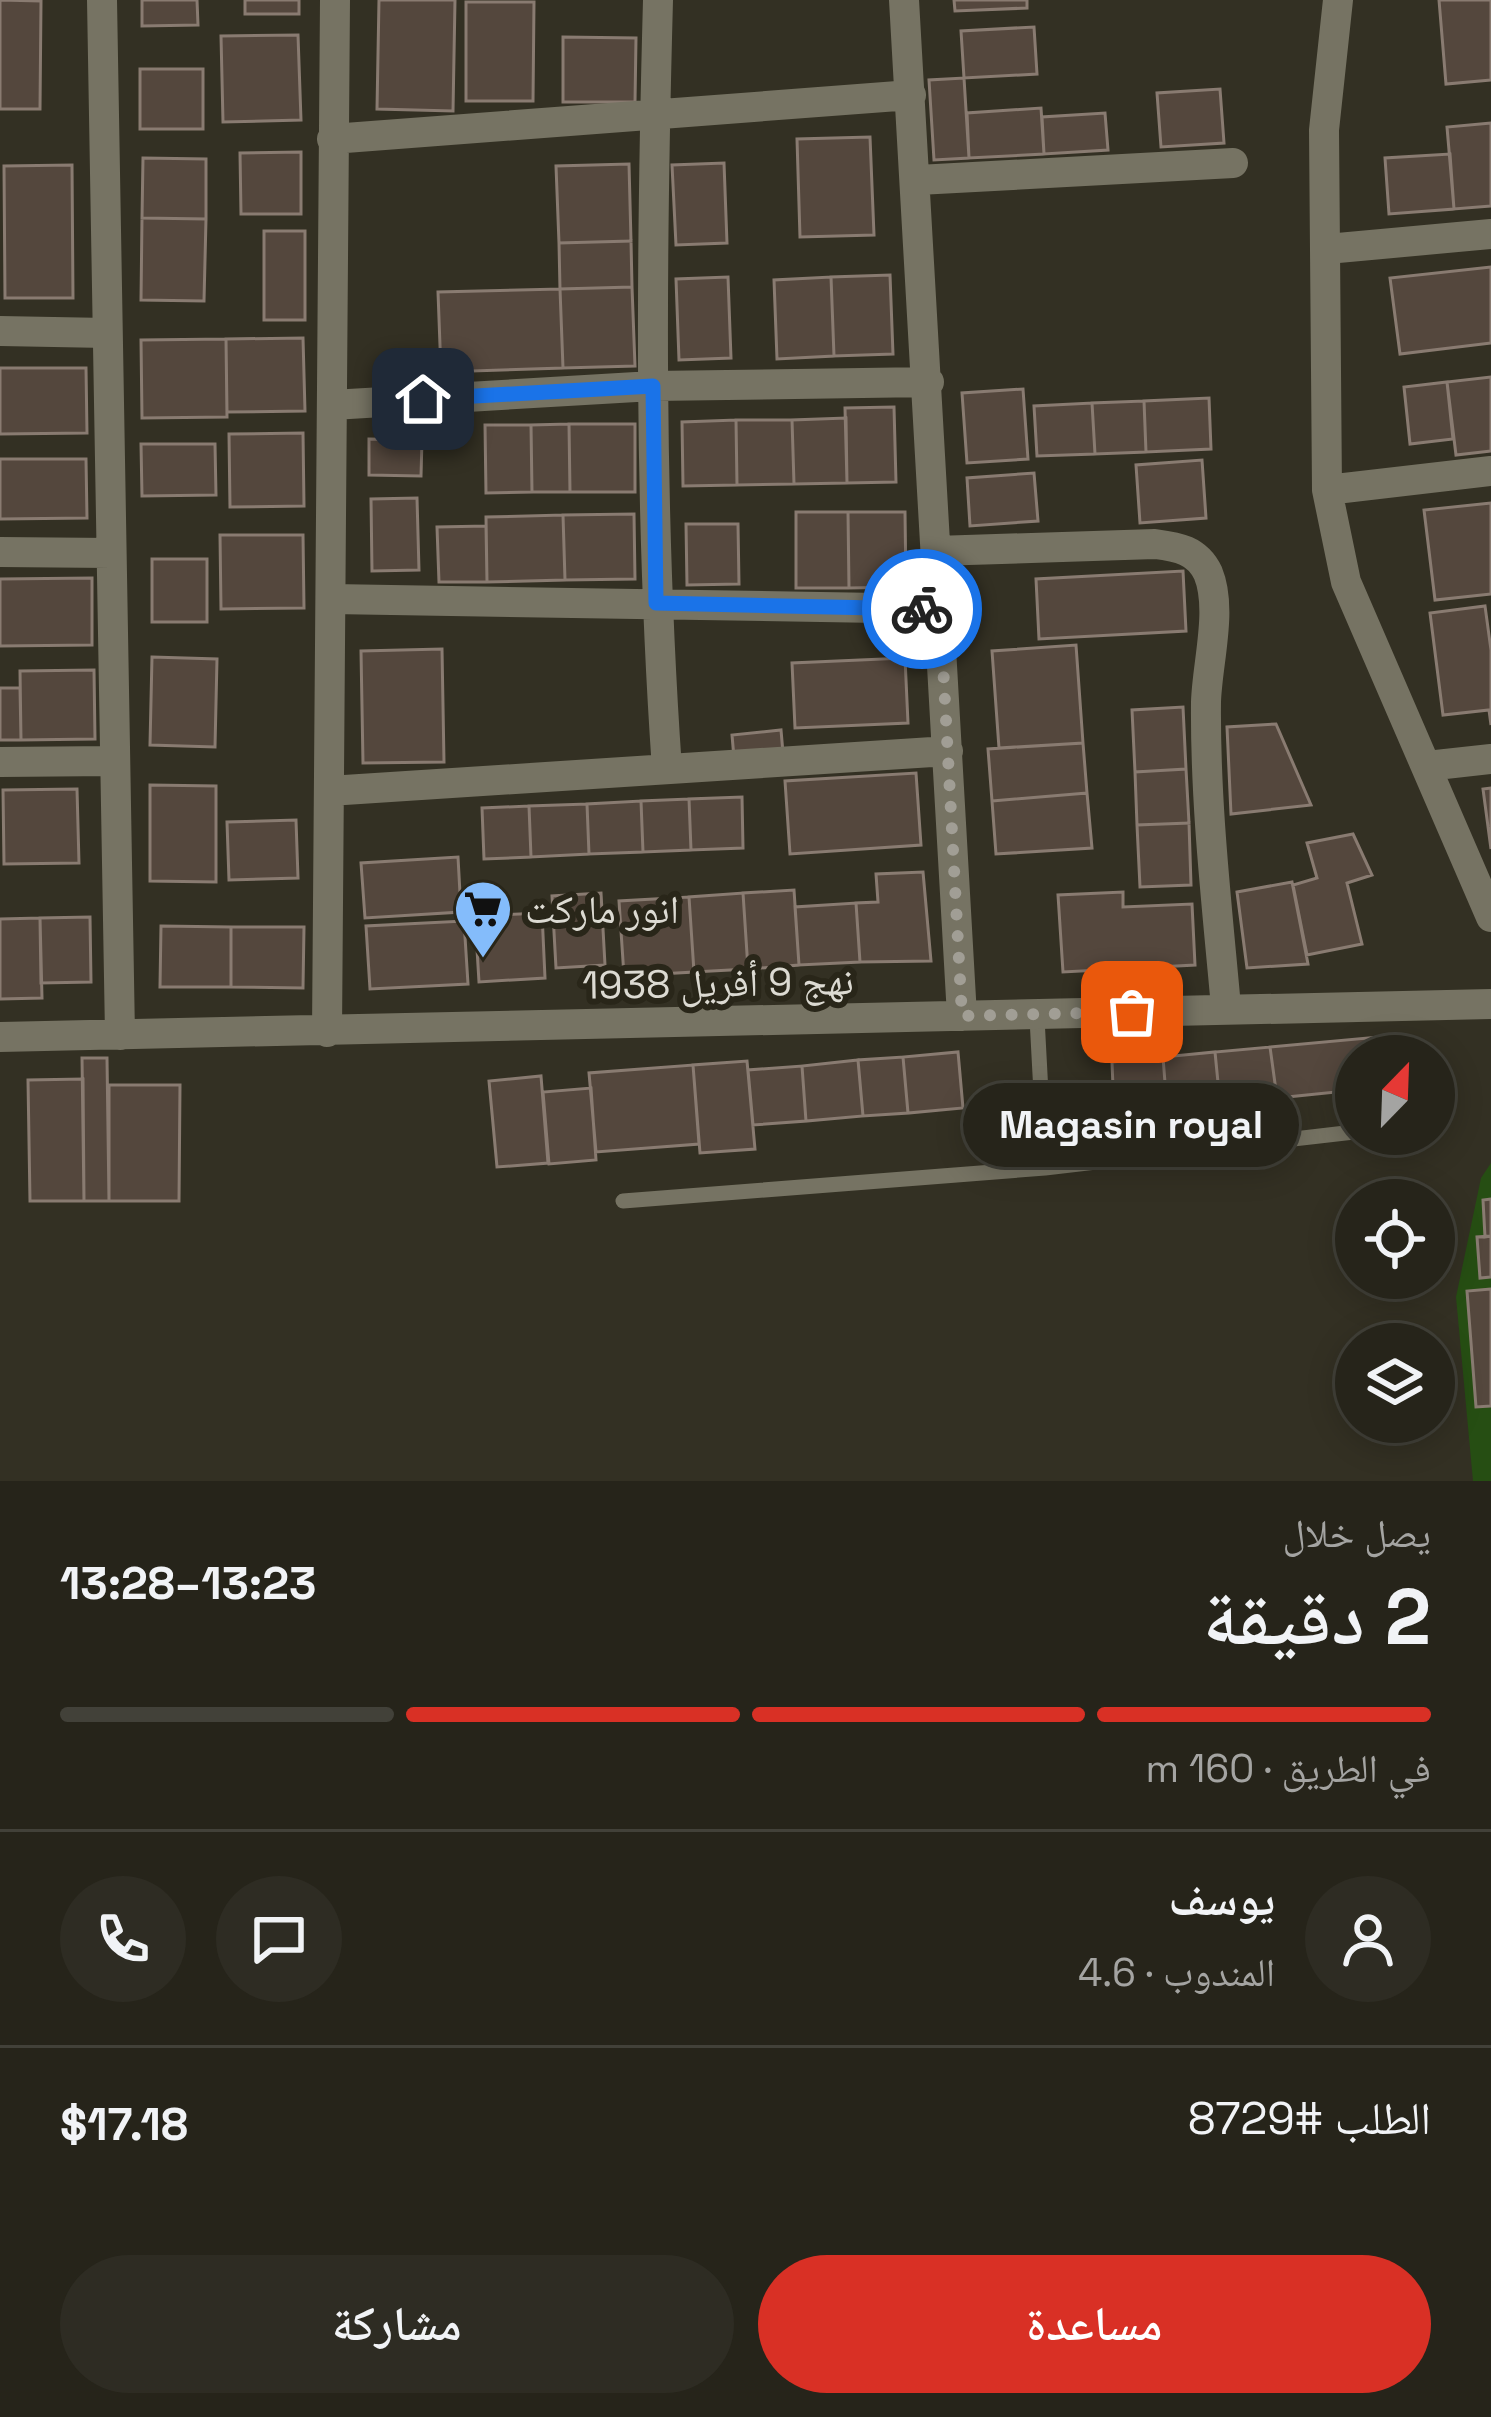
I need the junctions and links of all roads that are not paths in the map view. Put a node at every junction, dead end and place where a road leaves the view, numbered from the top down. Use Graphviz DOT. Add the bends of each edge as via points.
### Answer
graph roads {
  1 [pos="102,0"];
  2 [pos="335,0"];
  3 [pos="658,0"];
  4 [pos="904,0"];
  5 [pos="1338,0"];
  6 [pos="911,95"];
  7 [pos="654,118"];
  8 [pos="332,139"];
  9 [pos="1233,163"];
  10 [pos="918,180"];
  11 [pos="1491,234"];
  12 [pos="1327,249"];
  13 [pos="0,331"];
  14 [pos="107,333"];
  15 [pos="929,382"];
  16 [pos="653,386"];
  17 [pos="332,404"];
  18 [pos="1491,471"];
  19 [pos="1327,490"];
  20 [pos="936,551"];
  21 [pos="0,552"];
  22 [pos="111,553"];
  23 [pos="332,599"];
  24 [pos="656,603"];
  25 [pos="940,609"];
  26 [pos="948,751"];
  27 [pos="1491,759"];
  28 [pos="112,761"];
  29 [pos="0,763"];
  30 [pos="1427,766"];
  31 [pos="667,769"];
  32 [pos="329,791"];
  33 [pos="1491,917"];
  34 [pos="1491,1004"];
  35 [pos="1226,1007"];
  36 [pos="962,1016"];
  37 [pos="1037,1018"];
  38 [pos="328,1032"];
  39 [pos="120,1035"];
  40 [pos="0,1037"];
  41 [pos="1335,1134"];
  42 [pos="1046,1168"];
  43 [pos="623,1202"];
  1 -- 14 [label="street"];
  2 -- 8 [label="street"];
  3 -- 7 [label="street"];
  4 -- 6 [label="street"];
  5 -- 12 [label="street" via="1324,130"];
  6 -- 7 [label="street"];
  6 -- 10 [label="street"];
  7 -- 8 [label="street"];
  7 -- 16 [label="street"];
  8 -- 17 [label="street"];
  9 -- 10 [label="street"];
  10 -- 15 [label="street"];
  11 -- 12 [label="street"];
  12 -- 19 [label="street"];
  13 -- 14 [label="street"];
  14 -- 22 [label="street"];
  15 -- 16 [label="street"];
  15 -- 20 [label="street"];
  16 -- 17 [label="street"];
  16 -- 24 [label="street"];
  17 -- 23 [label="street"];
  18 -- 19 [label="street"];
  19 -- 30 [label="street" via="1346,583"];
  20 -- 25 [label="street"];
  20 -- 35 [label="street" via="1155,544 1189,551 1205,568 1213,590 1210,831"];
  21 -- 22 [label="street"];
  22 -- 28 [label="street"];
  23 -- 24 [label="street"];
  23 -- 32 [label="street"];
  24 -- 25 [label="street"];
  24 -- 31 [label="street"];
  25 -- 26 [label="street"];
  26 -- 31 [label="street"];
  26 -- 36 [label="street"];
  27 -- 30 [label="street"];
  28 -- 29 [label="street"];
  28 -- 39 [label="street"];
  30 -- 33 [label="street"];
  31 -- 32 [label="street"];
  32 -- 38 [label="street"];
  34 -- 35 [label="street, نهج 9 أفريل 1938"];
  35 -- 37 [label="street, نهج 9 أفريل 1938"];
  36 -- 37 [label="street, نهج 9 أفريل 1938"];
  36 -- 38 [label="street, نهج 9 أفريل 1938"];
  37 -- 42 [label="lane"];
  38 -- 39 [label="street, نهج 9 أفريل 1938"];
  39 -- 40 [label="street, نهج 9 أفريل 1938"];
  41 -- 42 [label="lane"];
  42 -- 43 [label="lane"];
}
